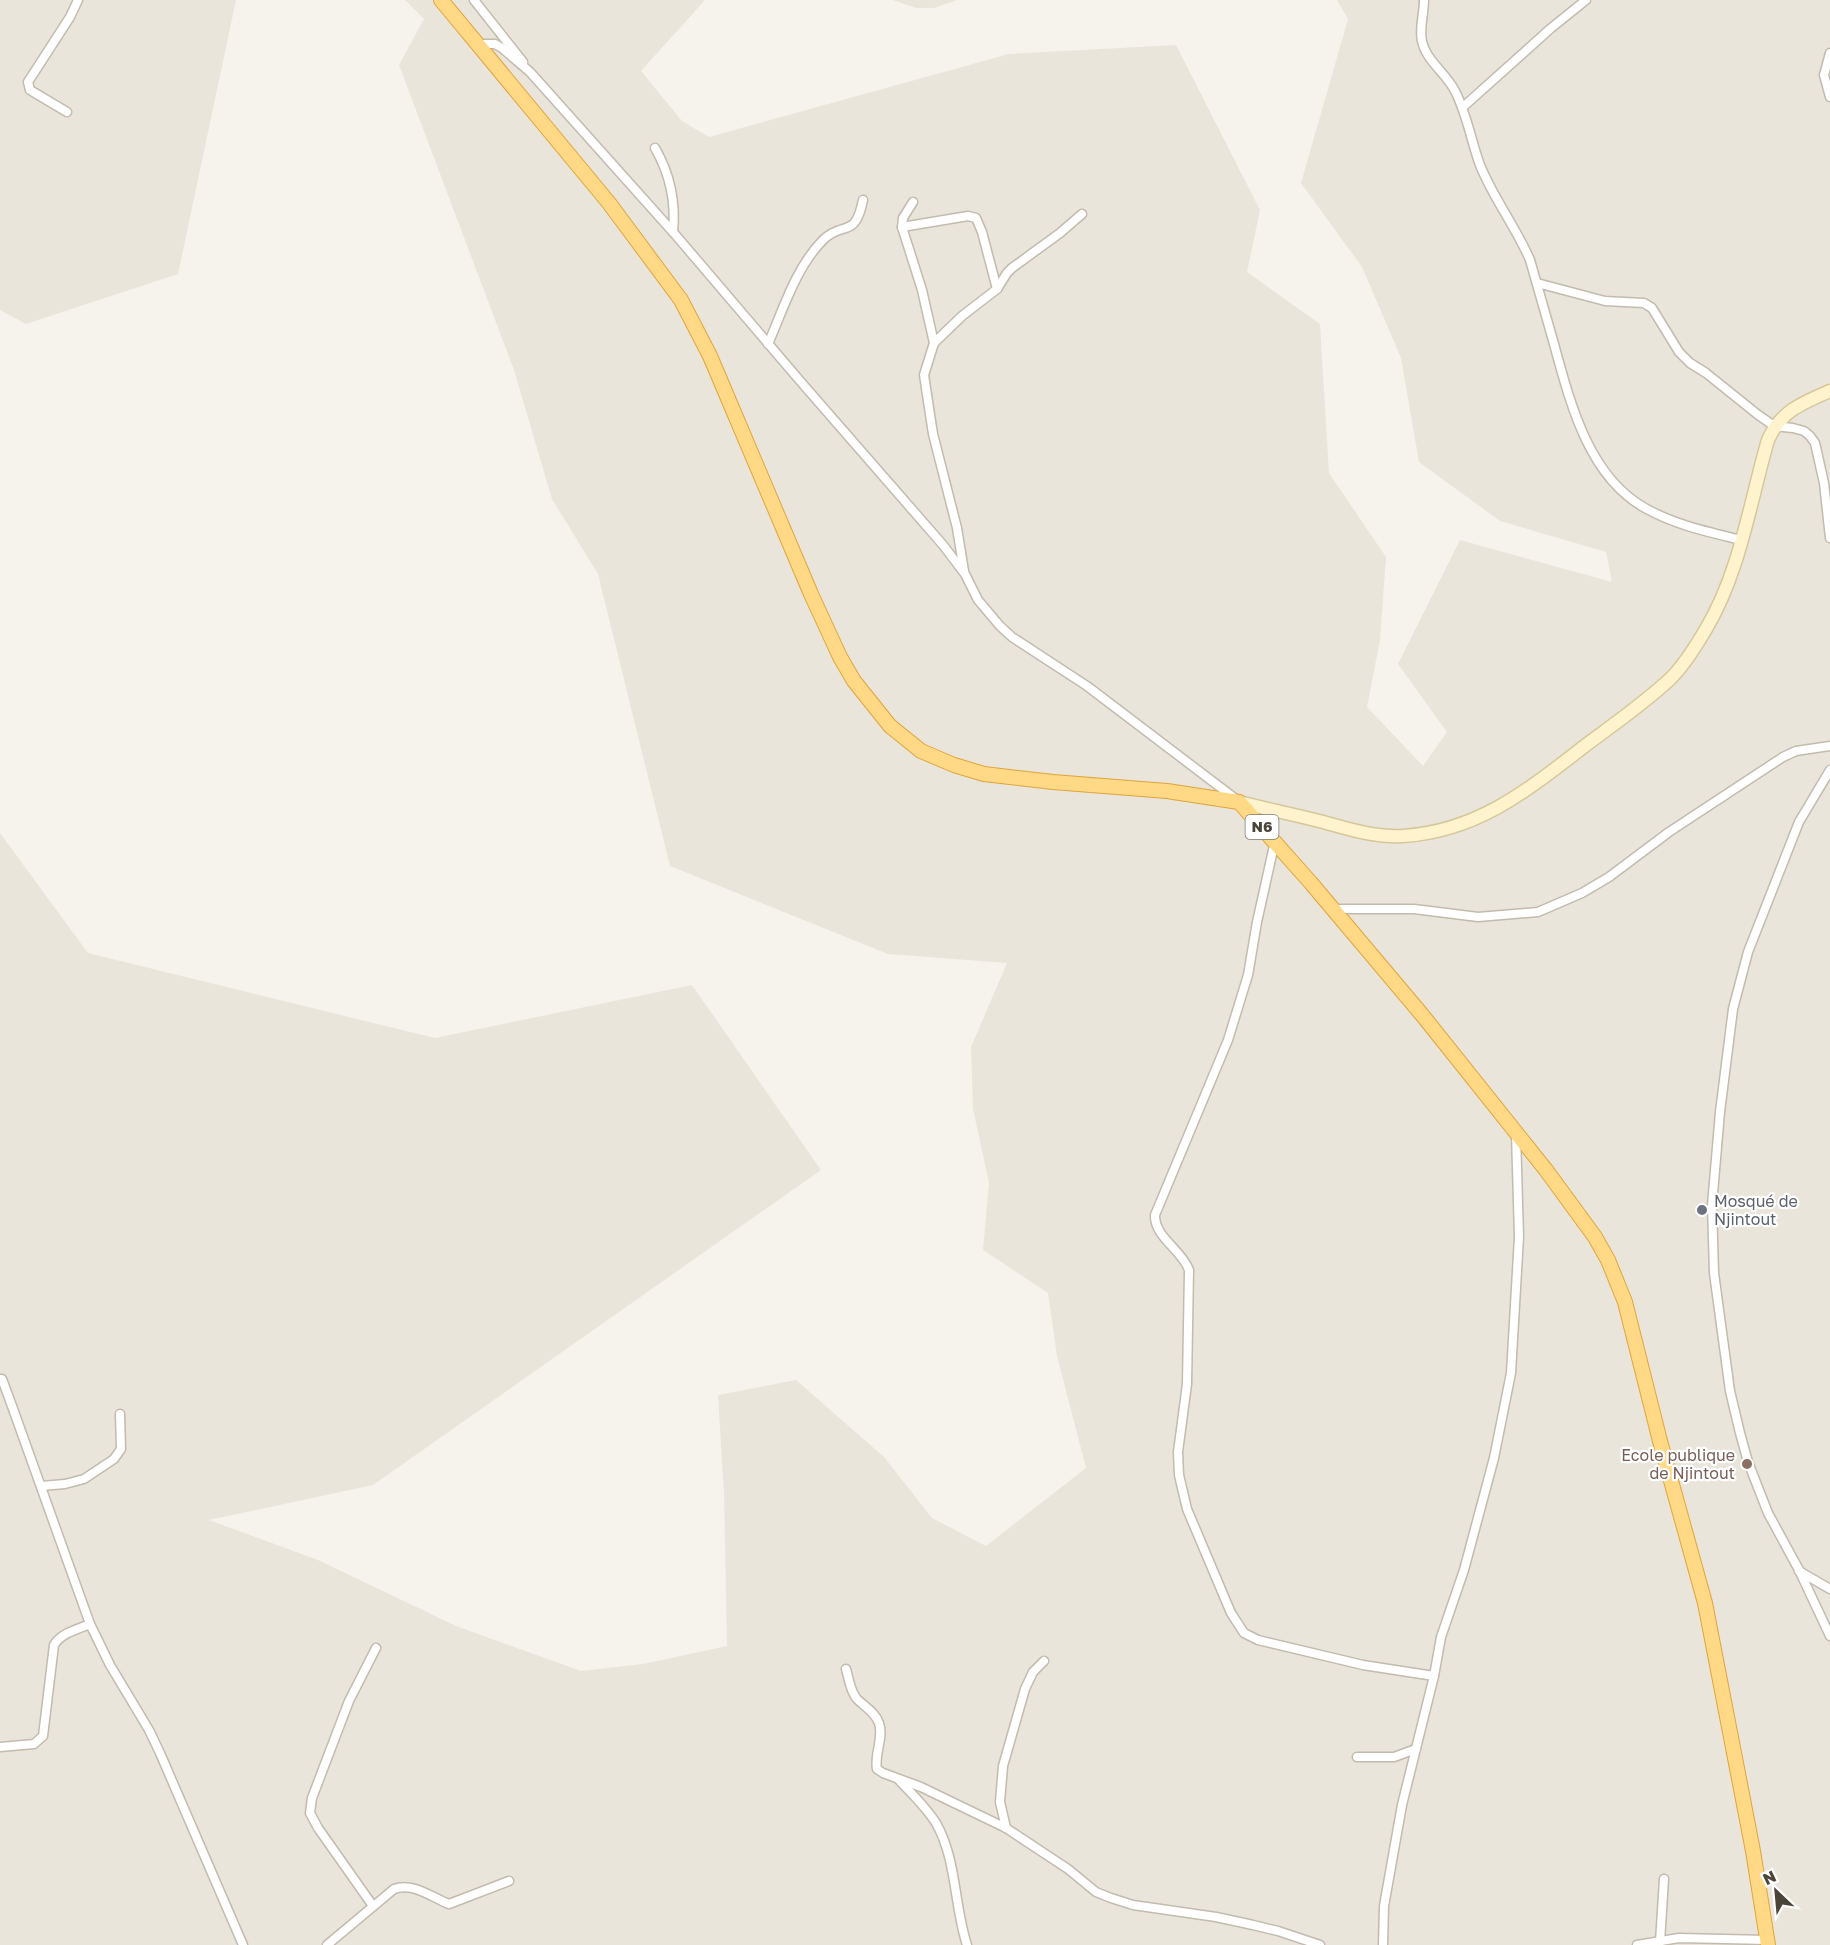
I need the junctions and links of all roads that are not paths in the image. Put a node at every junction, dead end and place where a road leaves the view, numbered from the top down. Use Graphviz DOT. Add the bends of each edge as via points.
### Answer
graph roads {
  1 [pos="78,0"];
  2 [pos="441,0"];
  3 [pos="474,0"];
  4 [pos="1424,0"];
  5 [pos="1586,0"];
  6 [pos="477,44"];
  7 [pos="1830,53"];
  8 [pos="530,72"];
  9 [pos="1830,97"];
  10 [pos="1463,107"];
  11 [pos="67,112"];
  12 [pos="655,148"];
  13 [pos="862,200"];
  14 [pos="913,202"];
  15 [pos="1082,214"];
  16 [pos="902,227"];
  17 [pos="673,232"];
  18 [pos="1536,283"];
  19 [pos="997,290"];
  20 [pos="934,343"];
  21 [pos="768,344"];
  22 [pos="1830,391"];
  23 [pos="1774,426"];
  24 [pos="1830,538"];
  25 [pos="1741,540"];
  26 [pos="964,574"];
  27 [pos="1830,746"];
  28 [pos="1830,770"];
  29 [pos="1827,780"];
  30 [pos="1239,802"];
  31 [pos="1275,841"];
  32 [pos="1333,909"];
  33 [pos="1516,1134"];
  34 [pos="0,1379"];
  35 [pos="120,1414"];
  36 [pos="41,1486"];
  37 [pos="1799,1570"];
  38 [pos="1830,1589"];
  39 [pos="90,1624"];
  40 [pos="1830,1636"];
  41 [pos="376,1648"];
  42 [pos="1044,1661"];
  43 [pos="846,1669"];
  44 [pos="1434,1676"];
  45 [pos="0,1747"];
  46 [pos="1416,1749"];
  47 [pos="1357,1757"];
  48 [pos="898,1779"];
  49 [pos="1006,1828"];
  50 [pos="1664,1879"];
  51 [pos="509,1881"];
  52 [pos="373,1906"];
  53 [pos="1660,1942"];
  54 [pos="1768,1942"];
  55 [pos="243,1945"];
  56 [pos="327,1945"];
  57 [pos="968,1945"];
  58 [pos="1320,1945"];
  59 [pos="1383,1945"];
  60 [pos="1637,1945"];
  1 -- 11 [label="street" via="28,82 30,90"];
  2 -- 6 [label="highway, N6"];
  3 -- 8 [label="street"];
  4 -- 10 [label="street" via="1422,44 1453,85"];
  5 -- 10 [label="street"];
  6 -- 8 [label="street" via="495,44"];
  6 -- 30 [label="highway, N6" via="609,202 681,300 714,365 840,657 890,726 921,751 984,774 1167,791"];
  7 -- 9 [label="street" via="1824,75"];
  8 -- 17 [label="street"];
  10 -- 18 [label="street" via="1481,167 1522,242"];
  12 -- 17 [label="street" via="664,162 671,187"];
  13 -- 21 [label="street" via="856,222 829,235 806,263"];
  14 -- 16 [label="street"];
  15 -- 19 [label="street" via="1012,268"];
  16 -- 19 [label="street" via="976,218"];
  16 -- 20 [label="street"];
  17 -- 21 [label="street"];
  18 -- 23 [label="street" via="1605,301 1644,303 1652,308 1685,358"];
  18 -- 25 [label="street" via="1570,402 1604,469 1631,499 1646,509 1679,524"];
  19 -- 20 [label="street"];
  20 -- 26 [label="street" via="924,375 926,391"];
  21 -- 26 [label="street"];
  22 -- 23 [label="main road" via="1793,410"];
  23 -- 24 [label="street" via="1804,431 1815,443"];
  23 -- 25 [label="main road"];
  25 -- 30 [label="main road" via="1727,585 1707,628 1670,680 1501,807 1453,827 1384,837"];
  26 -- 30 [label="street" via="978,600 1012,637 1087,686"];
  27 -- 32 [label="street" via="1783,757 1609,877 1538,912 1478,917 1414,909"];
  28 -- 29 [label="street"];
  29 -- 37 [label="street" via="1796,830 1748,952 1733,1009 1712,1205 1714,1273 1730,1391 1740,1433 1767,1513"];
  30 -- 31 [label="highway, N6"];
  31 -- 32 [label="highway, N6"];
  31 -- 44 [label="street" via="1248,975 1228,1040 1155,1215 1156,1227 1189,1270 1187,1384 1178,1452 1179,1475 1187,1509 1231,1613 1244,1633 1322,1656"];
  32 -- 33 [label="highway, N6"];
  33 -- 44 [label="street" via="1519,1237 1511,1373 1491,1468 1464,1570 1441,1637"];
  33 -- 54 [label="highway, N6" via="1595,1237 1625,1302 1705,1603"];
  34 -- 36 [label="street"];
  35 -- 36 [label="street" via="121,1449 114,1459 84,1479"];
  36 -- 39 [label="street"];
  37 -- 38 [label="street"];
  37 -- 40 [label="street"];
  39 -- 45 [label="street" via="63,1636 54,1645 43,1736 34,1744"];
  39 -- 55 [label="street" via="160,1753"];
  41 -- 52 [label="street" via="349,1701 312,1798 310,1813"];
  42 -- 49 [label="street" via="1025,1689 1003,1766 1000,1802"];
  43 -- 48 [label="street" via="852,1691 879,1724 877,1769"];
  44 -- 46 [label="street"];
  46 -- 47 [label="street" via="1394,1757"];
  46 -- 59 [label="street" via="1384,1906"];
  48 -- 49 [label="street"];
  48 -- 57 [label="street" via="936,1824 951,1866"];
  49 -- 58 [label="street" via="1096,1892 1111,1898 1253,1925"];
  50 -- 53 [label="street"];
  51 -- 52 [label="street" via="449,1904 402,1886"];
  52 -- 56 [label="street"];
  53 -- 54 [label="street" via="1689,1938"];
  53 -- 60 [label="street"];
}
